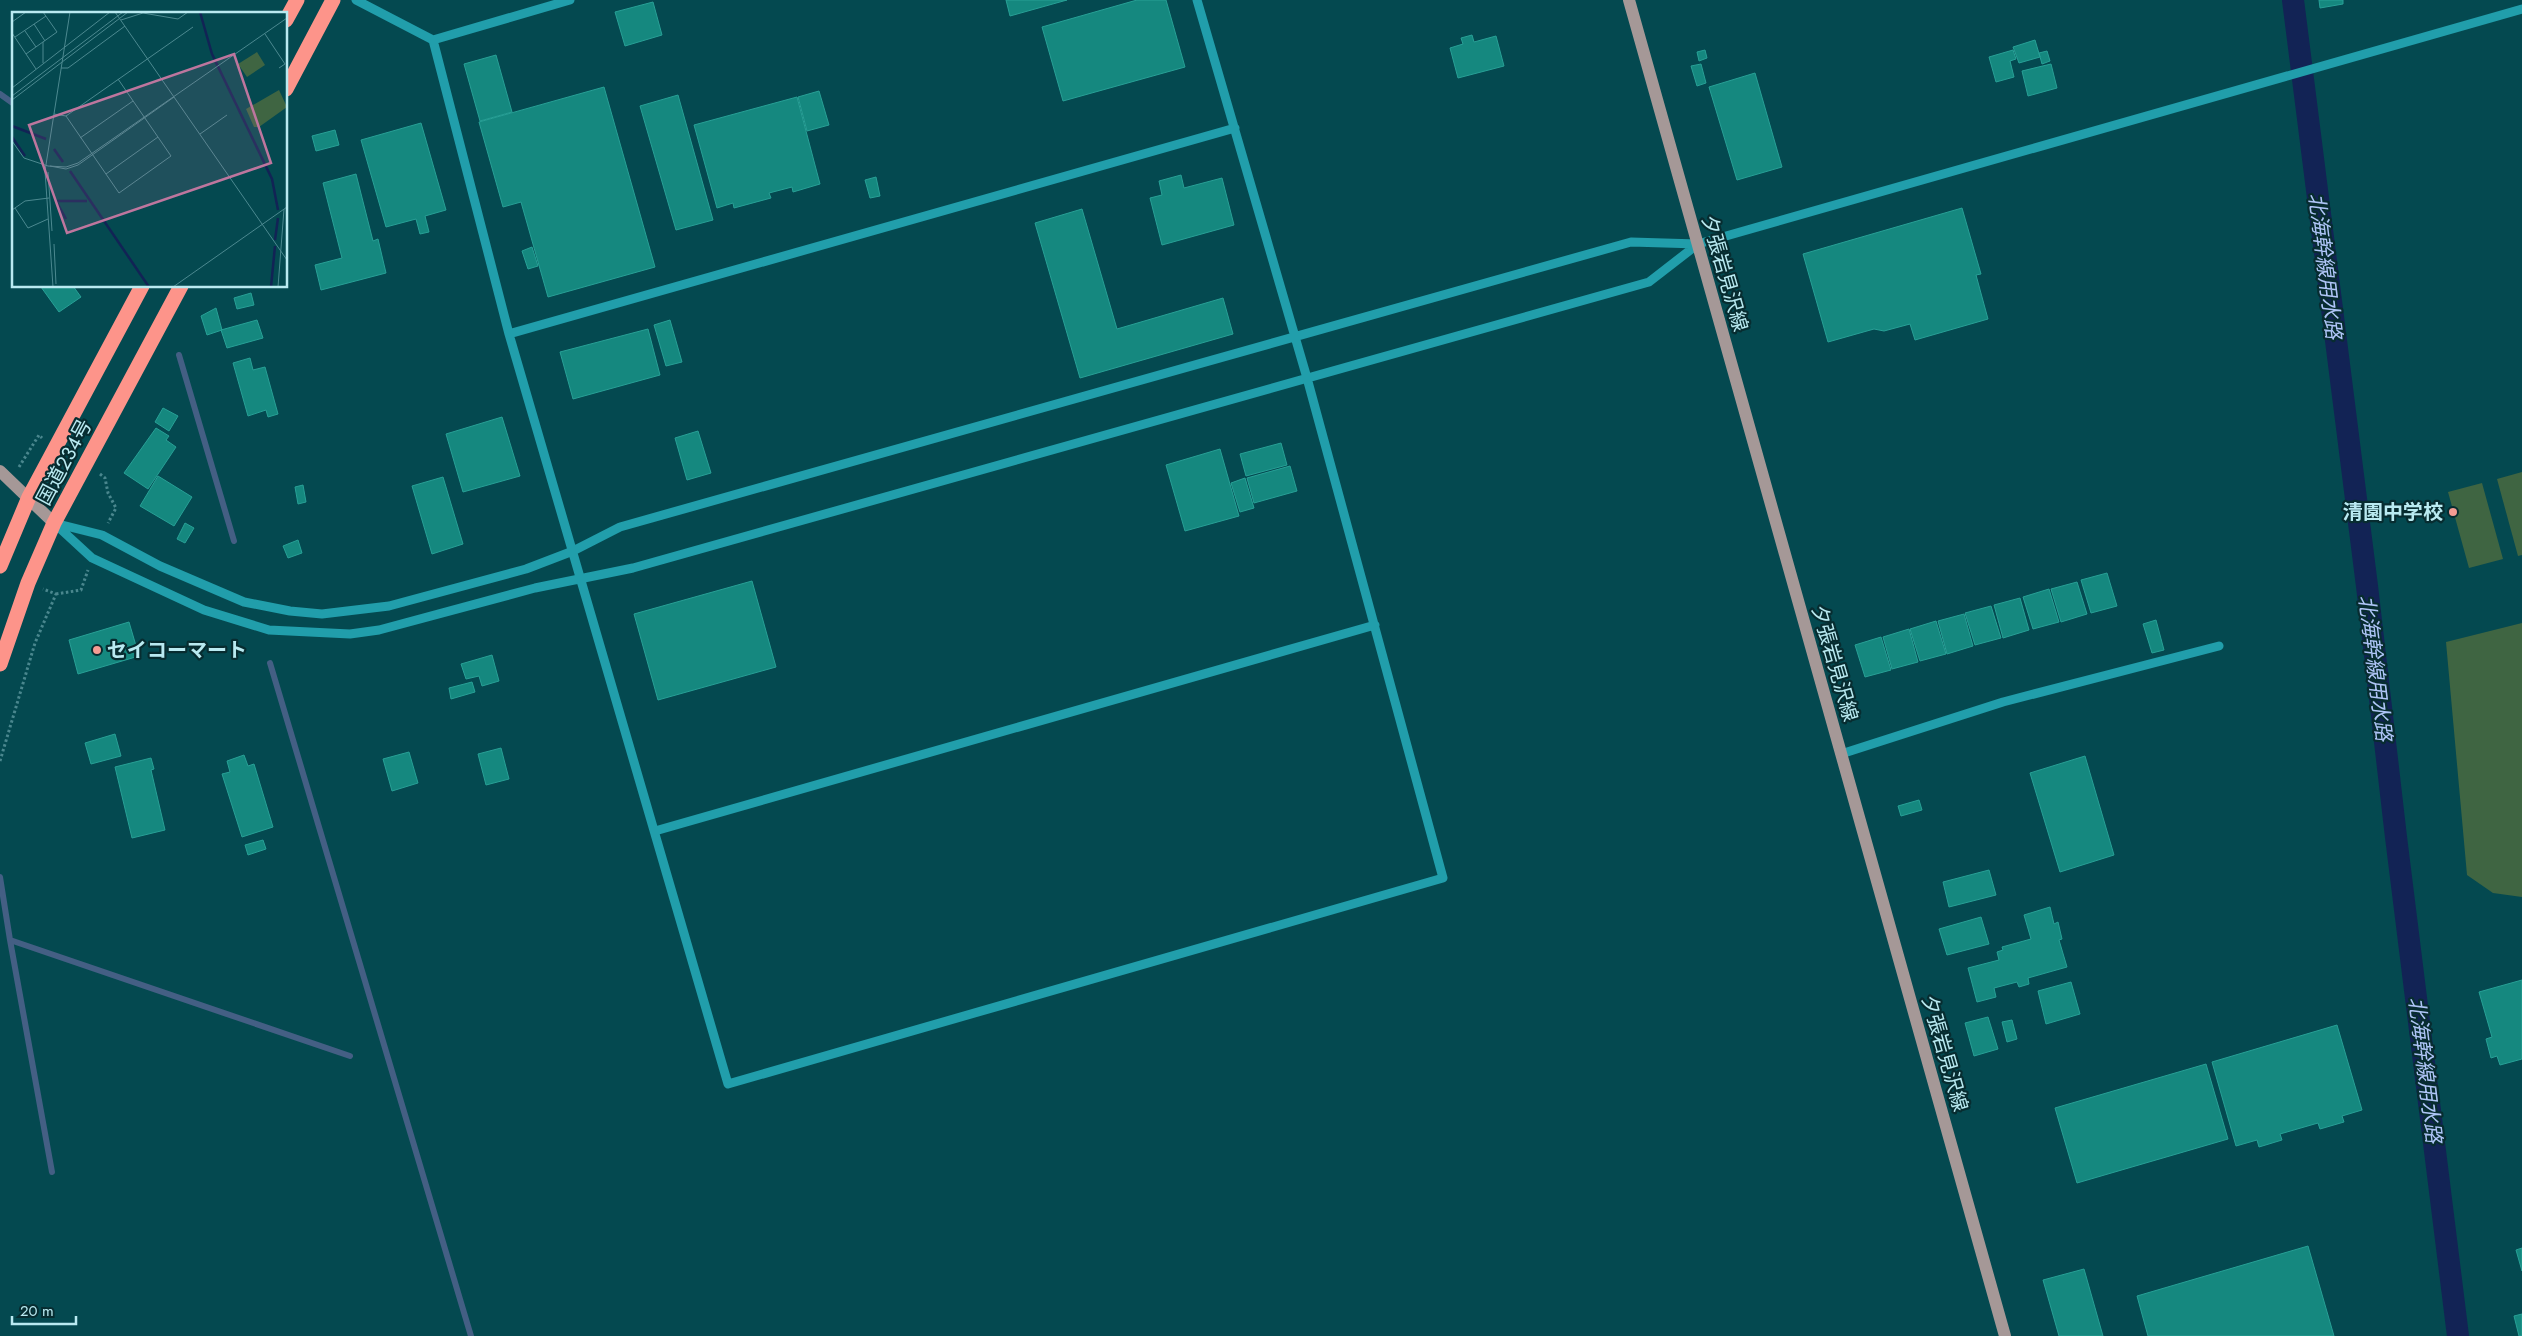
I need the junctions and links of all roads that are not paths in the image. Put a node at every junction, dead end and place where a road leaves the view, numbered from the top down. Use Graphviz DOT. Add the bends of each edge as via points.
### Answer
graph roads {
  1 [pos="297,0"];
  2 [pos="334,0"];
  3 [pos="356,0"];
  4 [pos="570,0"];
  5 [pos="1197,0"];
  6 [pos="1629,0"];
  7 [pos="2522,9"];
  8 [pos="288,16"];
  9 [pos="433,40"];
  10 [pos="288,85"];
  11 [pos="1235,128"];
  12 [pos="1698,244"];
  13 [pos="141,288"];
  14 [pos="180,288"];
  15 [pos="510,334"];
  16 [pos="1294,338"];
  17 [pos="1307,378"];
  18 [pos="0,471"];
  19 [pos="29,497"];
  20 [pos="54,523"];
  21 [pos="572,552"];
  22 [pos="0,566"];
  23 [pos="581,579"];
  24 [pos="1374,626"];
  25 [pos="2219,646"];
  26 [pos="0,664"];
  27 [pos="1841,754"];
  28 [pos="655,831"];
  29 [pos="2005,1336"];
  1 -- 8 [label="highway"];
  2 -- 10 [label="highway"];
  3 -- 9 [label="street"];
  4 -- 9 [label="street"];
  5 -- 11 [label="street"];
  6 -- 12 [label="main road, 夕張岩見沢線"];
  7 -- 12 [label="street"];
  9 -- 15 [label="street"];
  11 -- 15 [label="street"];
  11 -- 16 [label="street"];
  12 -- 16 [label="street" via="1631,242"];
  12 -- 17 [label="street" via="1649,282"];
  12 -- 27 [label="main road, 夕張岩見沢線"];
  13 -- 19 [label="highway, 国道234号"];
  14 -- 20 [label="highway, 国道234号"];
  15 -- 21 [label="street"];
  16 -- 17 [label="street"];
  16 -- 21 [label="street" via="620,527"];
  17 -- 23 [label="street" via="633,568"];
  17 -- 24 [label="street"];
  18 -- 19 [label="main road"];
  19 -- 20 [label="main road"];
  19 -- 22 [label="highway, 国道234号"];
  20 -- 21 [label="street" via="102,535 206,588 244,602 322,614 389,606 526,569"];
  20 -- 23 [label="street" via="92,558 204,610 269,630 350,634 379,630 535,588"];
  20 -- 26 [label="highway, 国道234号" via="28,583"];
  21 -- 23 [label="street"];
  23 -- 28 [label="street"];
  24 -- 28 [label="street"];
  24 -- 28 [label="street" via="1443,878 728,1084"];
  25 -- 27 [label="street" via="2003,702"];
  27 -- 29 [label="main road, 夕張岩見沢線"];
}
